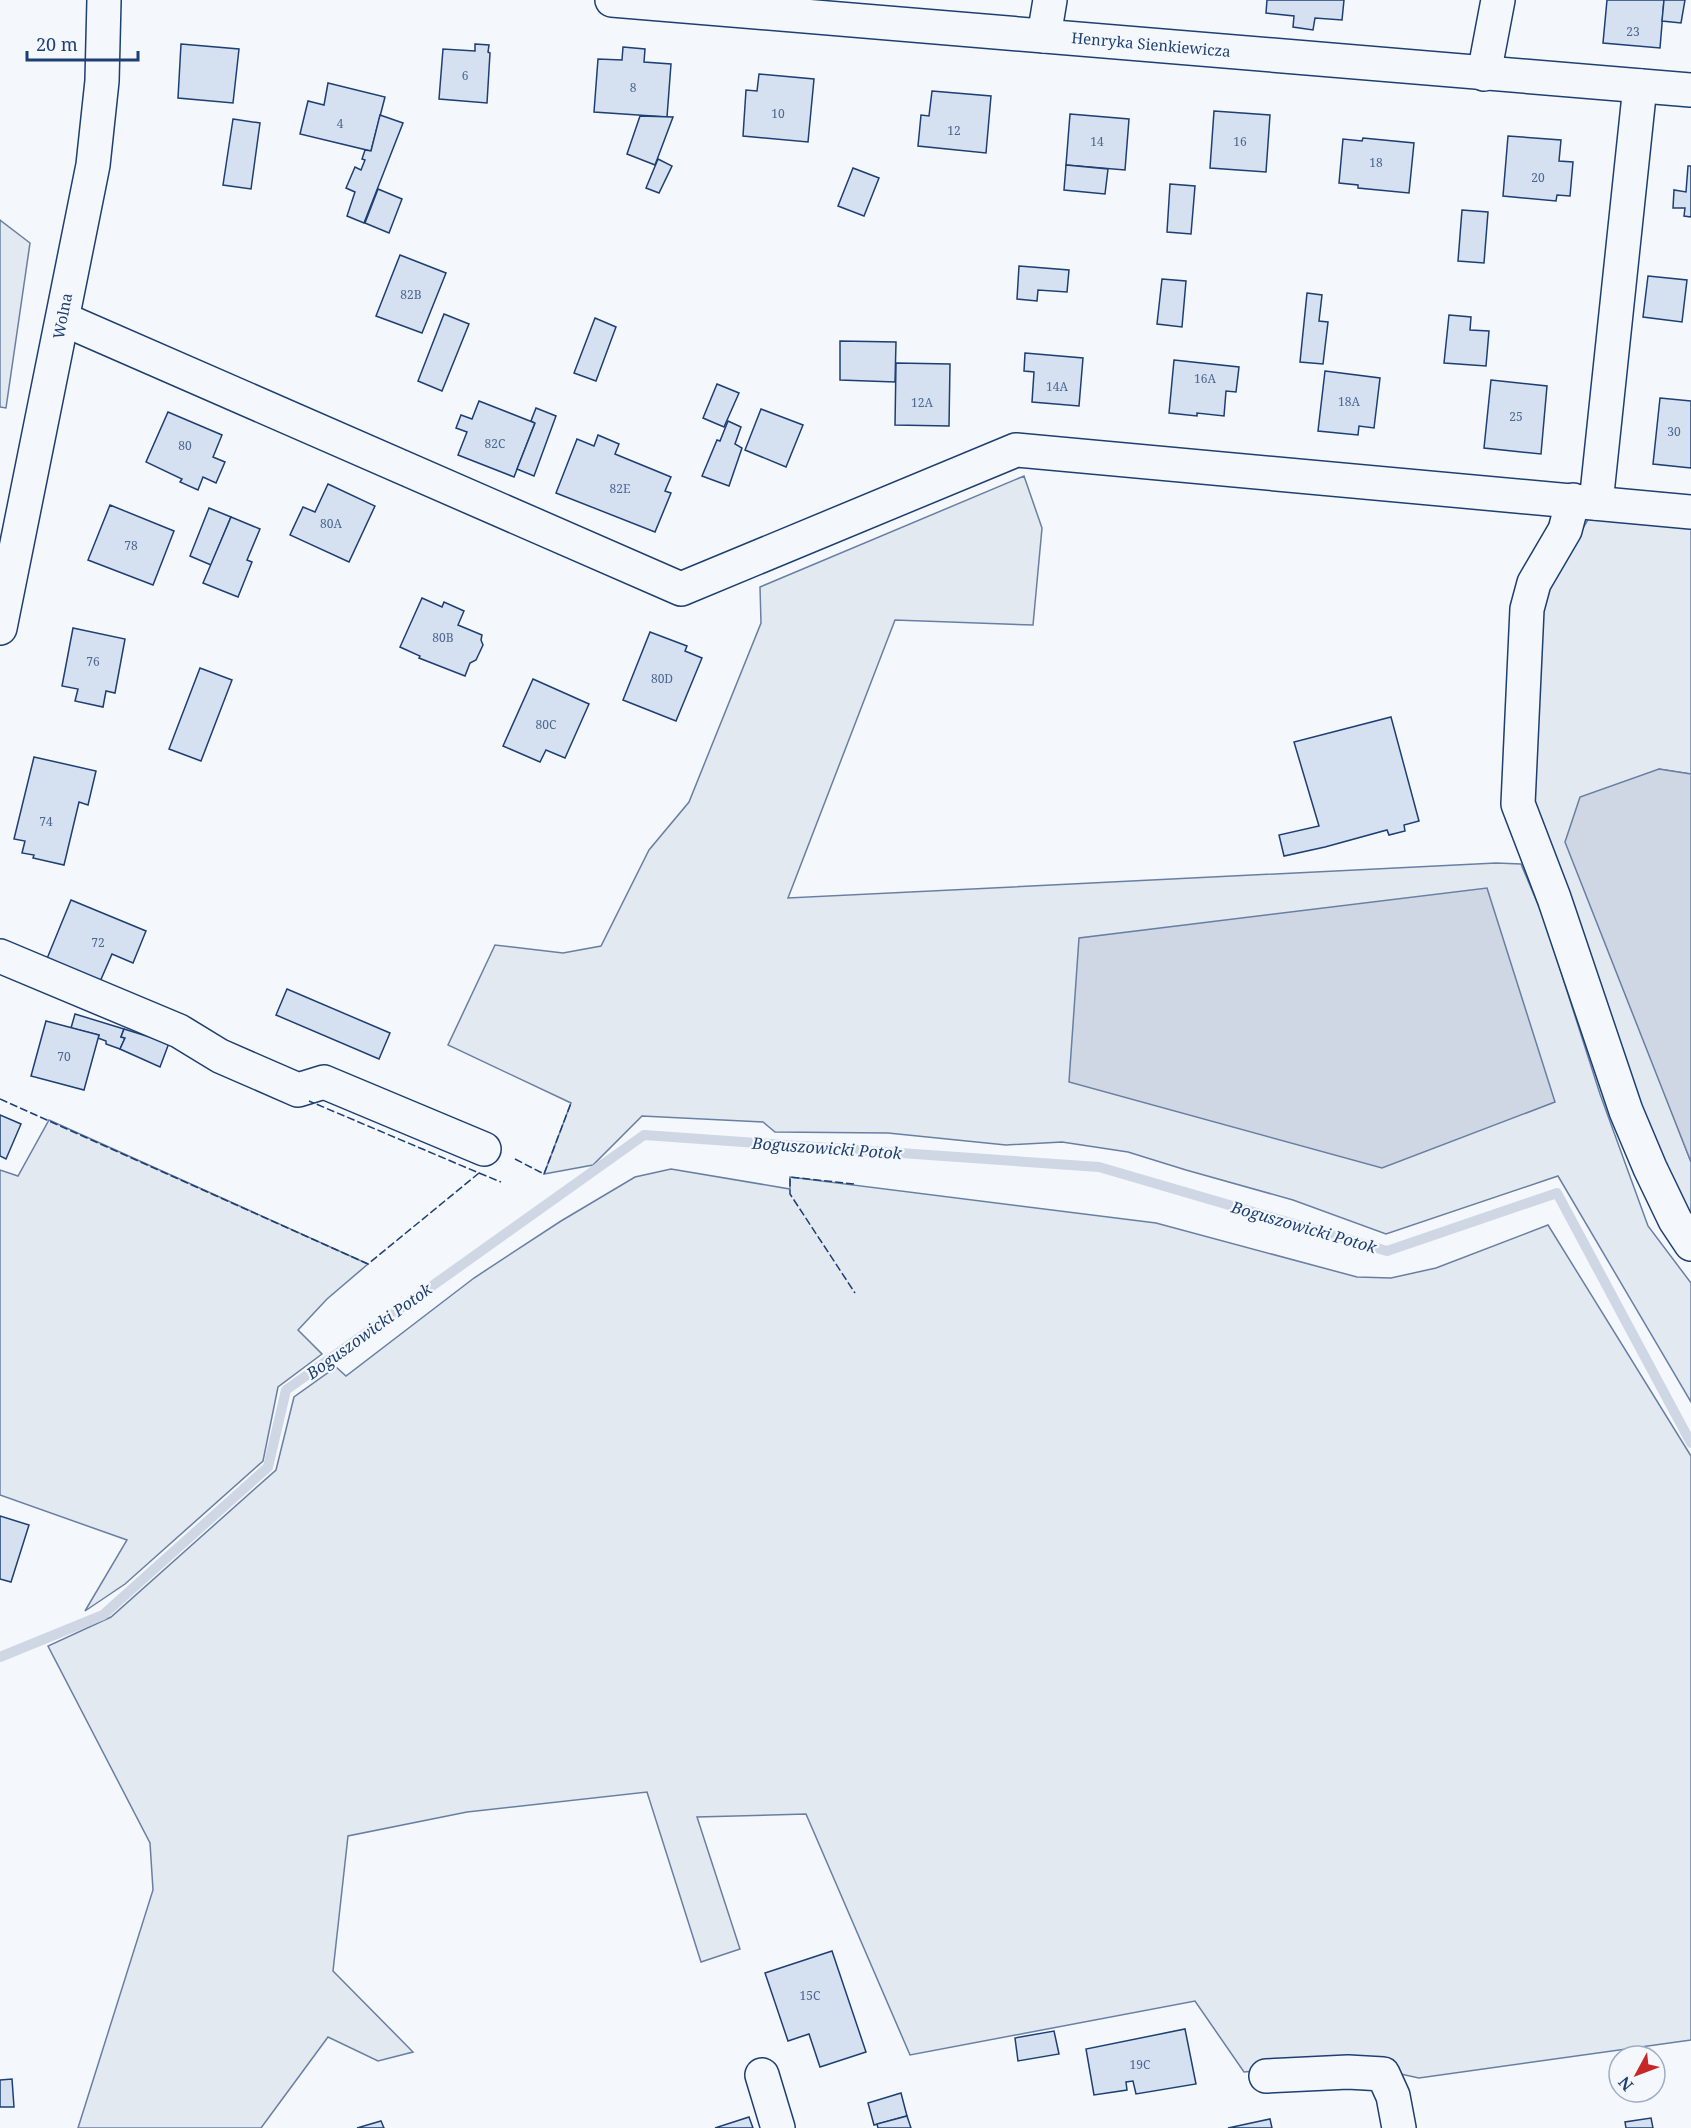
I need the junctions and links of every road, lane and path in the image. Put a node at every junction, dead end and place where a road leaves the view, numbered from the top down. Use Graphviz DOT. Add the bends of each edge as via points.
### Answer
graph roads {
  1 [pos="104,0"];
  2 [pos="612,0"];
  3 [pos="1050,0"];
  4 [pos="1498,0"];
  5 [pos="1044,36"];
  6 [pos="1484,74"];
  7 [pos="1640,86"];
  8 [pos="1691,90"];
  9 [pos="63,319"];
  10 [pos="1585,502"];
  11 [pos="1691,512"];
  12 [pos="0,628"];
  13 [pos="0,956"];
  14 [pos="484,1149"];
  15 [pos="1691,1244"];
  16 [pos="762,2075"];
  17 [pos="1266,2076"];
  18 [pos="778,2128"];
  19 [pos="1399,2128"];
  1 -- 9 [label="street, Wolna" via="98,127"];
  2 -- 5 [label="street, Henryka Sienkiewicza"];
  3 -- 5 [label="street"];
  4 -- 6 [label="street"];
  5 -- 6 [label="street, Henryka Sienkiewicza"];
  6 -- 7 [label="street, Henryka Sienkiewicza"];
  7 -- 8 [label="street, Henryka Sienkiewicza"];
  7 -- 10 [label="street"];
  9 -- 10 [label="street" via="681,589 1016,450"];
  9 -- 12 [label="street, Wolna"];
  10 -- 11 [label="street"];
  10 -- 15 [label="street" via="1533,583 1527,609 1518,804 1626,1111 1675,1220"];
  13 -- 14 [label="street" via="179,1031 220,1056 298,1090 324,1082"];
  16 -- 18 [label="street"];
  17 -- 19 [label="street" via="1383,2074 1393,2096"];
}
